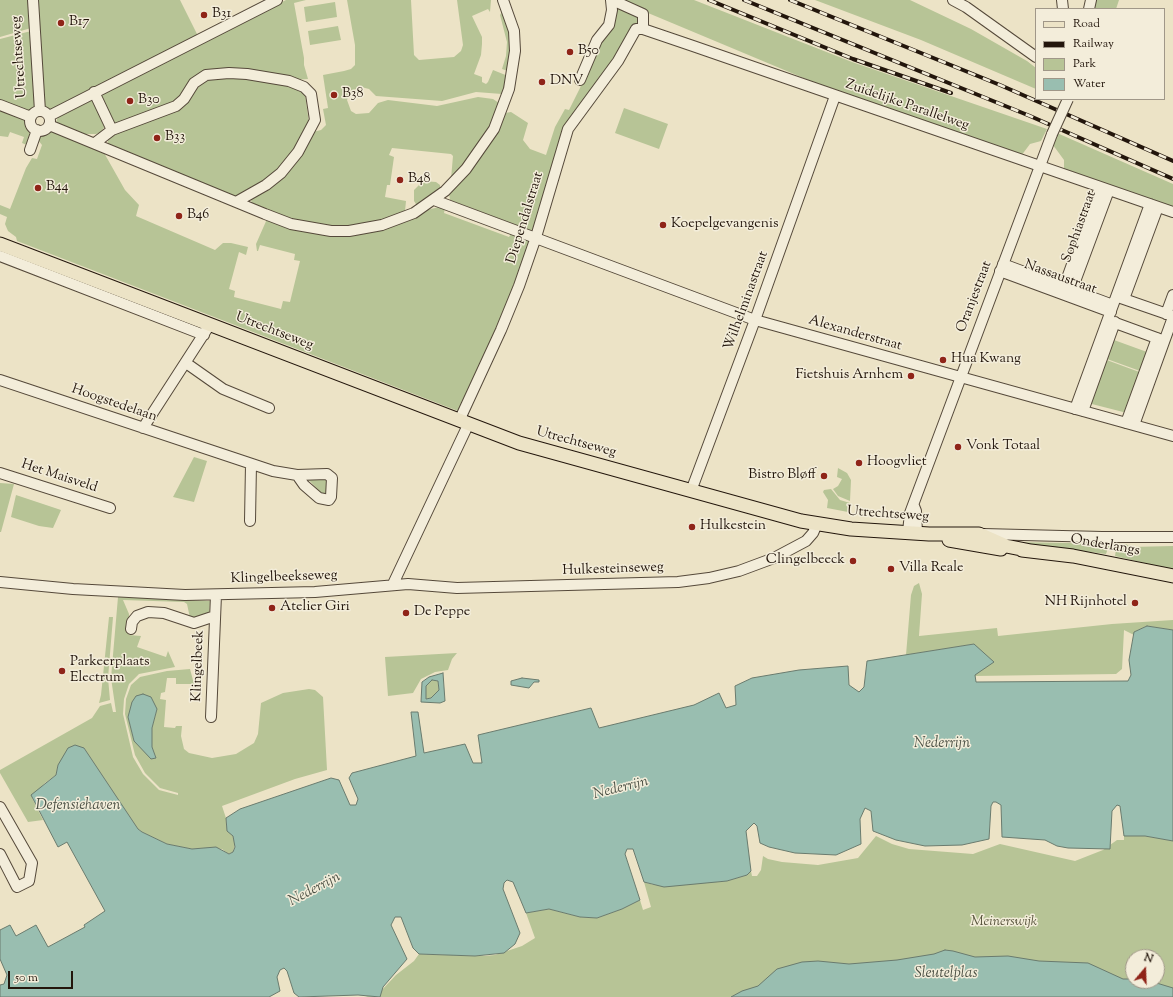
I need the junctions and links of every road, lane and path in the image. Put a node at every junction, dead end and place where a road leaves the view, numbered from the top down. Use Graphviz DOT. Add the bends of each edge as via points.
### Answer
graph roads {
  1 [pos="33,0"];
  2 [pos="277,0"];
  3 [pos="503,0"];
  4 [pos="612,0"];
  5 [pos="954,0"];
  6 [pos="638,31"];
  7 [pos="1035,56"];
  8 [pos="580,80"];
  9 [pos="94,92"];
  10 [pos="835,96"];
  11 [pos="1068,100"];
  12 [pos="0,105"];
  13 [pos="31,117"];
  14 [pos="46,117"];
  15 [pos="37,130"];
  16 [pos="112,130"];
  17 [pos="95,143"];
  18 [pos="30,150"];
  19 [pos="1039,167"];
  20 [pos="1104,188"];
  21 [pos="434,200"];
  22 [pos="236,202"];
  23 [pos="1154,205"];
  24 [pos="1173,212"];
  25 [pos="536,237"];
  26 [pos="0,244"];
  27 [pos="0,256"];
  28 [pos="1001,268"];
  29 [pos="1067,292"];
  30 [pos="1173,295"];
  31 [pos="1115,309"];
  32 [pos="755,320"];
  33 [pos="1168,327"];
  34 [pos="207,330"];
  35 [pos="186,363"];
  36 [pos="960,378"];
  37 [pos="0,380"];
  38 [pos="269,408"];
  39 [pos="1079,410"];
  40 [pos="464,423"];
  41 [pos="1130,424"];
  42 [pos="143,428"];
  43 [pos="1173,436"];
  44 [pos="251,464"];
  45 [pos="0,473"];
  46 [pos="297,475"];
  47 [pos="691,491"];
  48 [pos="110,508"];
  49 [pos="250,521"];
  50 [pos="817,524"];
  51 [pos="916,533"];
  52 [pos="979,534"];
  53 [pos="1173,537"];
  54 [pos="1031,551"];
  55 [pos="1173,576"];
  56 [pos="0,582"];
  57 [pos="393,584"];
  58 [pos="216,594"];
  59 [pos="215,616"];
  60 [pos="131,629"];
  61 [pos="211,717"];
  62 [pos="0,807"];
  63 [pos="0,854"];
  1 -- 14 [label="street, Utrechtseweg"];
  2 -- 9 [label="street"];
  3 -- 21 [label="street" via="514,31 515,51 509,89 494,129 478,153"];
  4 -- 6 [label="street" via="643,14"];
  4 -- 8 [label="street" via="609,24 597,40"];
  5 -- 7 [label="street"];
  6 -- 10 [label="street, Zuidelijke Parallelweg"];
  6 -- 25 [label="street, Diependalstraat" via="568,129"];
  9 -- 14 [label="street"];
  9 -- 16 [label="street"];
  10 -- 19 [label="street, Zuidelijke Parallelweg"];
  10 -- 32 [label="street, Wilhelminastraat"];
  11 -- 19 [label="street, Oranjestraat, bridge"];
  12 -- 13 [label="street, Utrechtseweg"];
  13 -- 14 [label="street" via="35,112"];
  13 -- 15 [label="street" via="31,125"];
  14 -- 15 [label="street" via="44,130"];
  14 -- 17 [label="street"];
  15 -- 18 [label="street"];
  16 -- 17 [label="street"];
  16 -- 22 [label="street" via="176,106 194,83 206,75 247,74 304,87 311,94 315,120 298,152 281,173 266,186"];
  17 -- 22 [label="street"];
  19 -- 20 [label="street, Zuidelijke Parallelweg"];
  19 -- 28 [label="street, Oranjestraat"];
  20 -- 23 [label="street, Zuidelijke Parallelweg"];
  20 -- 29 [label="street, Sophiastraat"];
  21 -- 22 [label="street" via="400,220 340,231 302,226"];
  21 -- 25 [label="street, Alexanderstraat"];
  23 -- 24 [label="street, Zuidelijke Parallelweg"];
  23 -- 31 [label="street"];
  25 -- 32 [label="street, Alexanderstraat"];
  25 -- 40 [label="street, Diependalstraat"];
  26 -- 34 [label="main road, Utrechtseweg" via="168,310"];
  27 -- 34 [label="street, Utrechtseweg"];
  28 -- 29 [label="street, Nassaustraat"];
  28 -- 36 [label="street, Oranjestraat"];
  29 -- 31 [label="street, Nassaustraat"];
  30 -- 33 [label="street"];
  31 -- 33 [label="street, Nassaustraat"];
  31 -- 33 [label="street, Nassaustraat"];
  31 -- 39 [label="street"];
  32 -- 36 [label="street, Alexanderstraat"];
  32 -- 47 [label="street, Wilhelminastraat"];
  33 -- 41 [label="street"];
  34 -- 35 [label="street"];
  34 -- 40 [label="main road, Utrechtseweg"];
  35 -- 38 [label="street" via="223,389"];
  35 -- 42 [label="street"];
  36 -- 39 [label="street, Alexanderstraat"];
  36 -- 51 [label="street, Oranjestraat" via="910,513"];
  37 -- 42 [label="street, Hoogstedelaan"];
  39 -- 41 [label="street, Alexanderstraat"];
  40 -- 47 [label="main road, Utrechtseweg" via="519,443"];
  40 -- 57 [label="street"];
  41 -- 43 [label="street, Alexanderstraat"];
  42 -- 44 [label="street, Hoogstedelaan"];
  44 -- 46 [label="street, Hoogstedelaan"];
  44 -- 49 [label="street"];
  45 -- 48 [label="street, Het Maisveld"];
  47 -- 50 [label="main road, Utrechtseweg"];
  50 -- 51 [label="main road, Utrechtseweg"];
  50 -- 57 [label="street, Hulkesteinseweg" via="806,541 774,558 739,571 694,580 458,588"];
  51 -- 52 [label="main road, Utrechtseweg"];
  51 -- 54 [label="main road, Onderlangs" via="987,547"];
  52 -- 53 [label="street, Utrechtseweg"];
  52 -- 54 [label="main road, Onderlangs" via="1006,546"];
  54 -- 55 [label="main road, Onderlangs" via="1073,556"];
  56 -- 58 [label="street, Klingelbeekseweg" via="185,595"];
  57 -- 58 [label="street, Klingelbeekseweg" via="315,592"];
  58 -- 59 [label="street, Klingelbeek"];
  59 -- 60 [label="street, Klingelbeek" via="194,623 164,613 148,612 137,616 132,622"];
  59 -- 61 [label="street, Klingelbeek"];
  62 -- 63 [label="street" via="32,864 29,881 17,887"];
}
